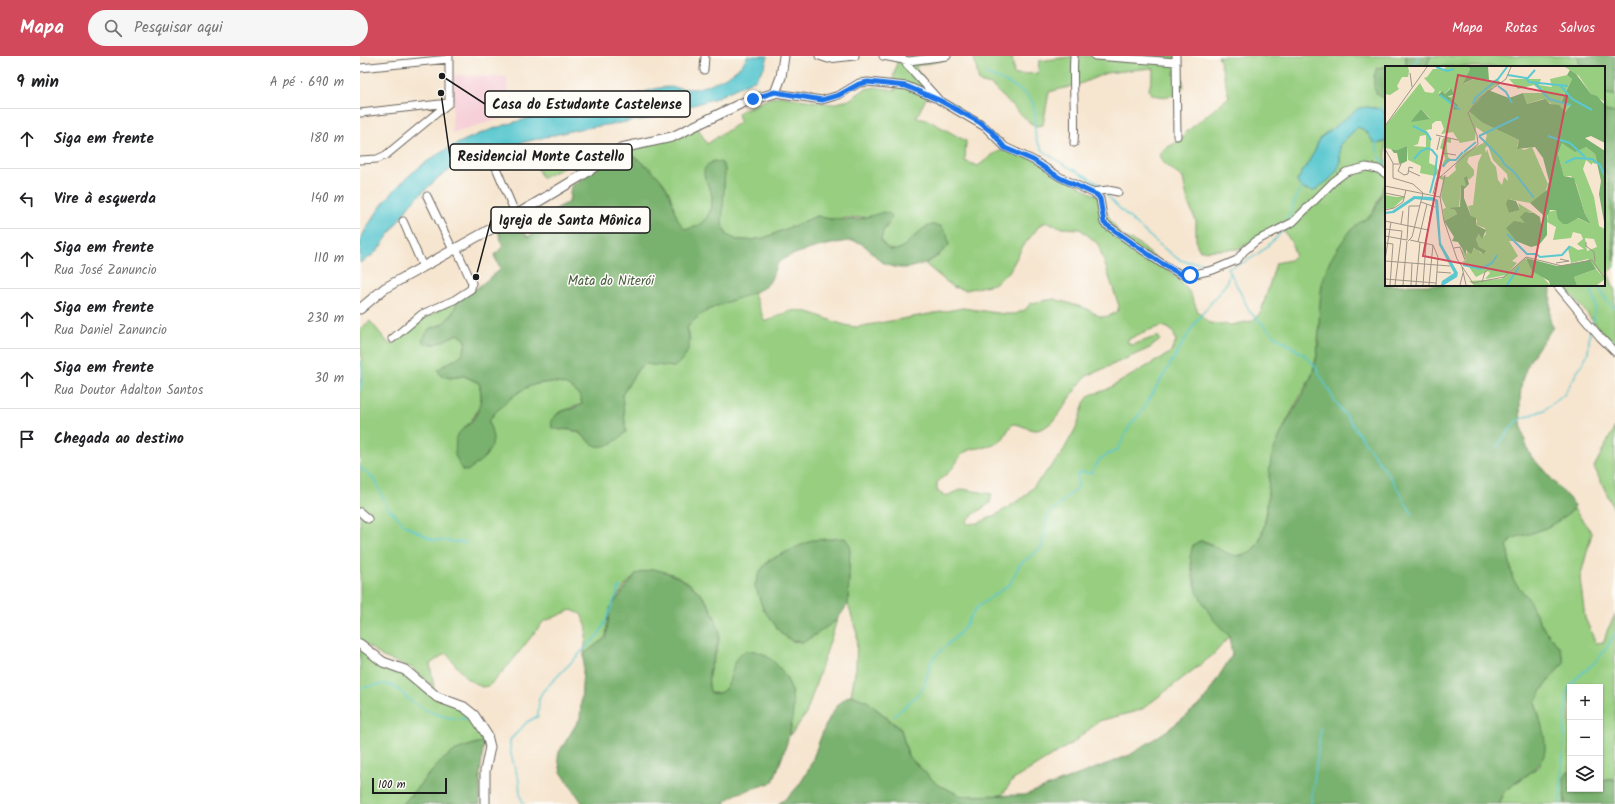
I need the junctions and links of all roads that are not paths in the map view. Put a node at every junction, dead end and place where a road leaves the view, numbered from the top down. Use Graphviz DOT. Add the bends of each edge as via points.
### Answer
graph roads {
  1 [pos="706,56"];
  2 [pos="784,56"];
  3 [pos="819,56"];
  4 [pos="854,56"];
  5 [pos="884,56"];
  6 [pos="947,56"];
  7 [pos="1074,56"];
  8 [pos="1095,56"];
  9 [pos="449,57"];
  10 [pos="902,59"];
  11 [pos="1176,59"];
  12 [pos="360,68"];
  13 [pos="704,70"];
  14 [pos="775,92"];
  15 [pos="939,100"];
  16 [pos="449,103"];
  17 [pos="360,113"];
  18 [pos="1176,136"];
  19 [pos="1074,143"];
  20 [pos="489,152"];
  21 [pos="360,160"];
  22 [pos="1385,173"];
  23 [pos="1091,192"];
  24 [pos="1118,192"];
  25 [pos="427,196"];
  26 [pos="516,216"];
  27 [pos="403,221"];
  28 [pos="454,249"];
  29 [pos="423,267"];
  30 [pos="1558,286"];
  31 [pos="360,309"];
  32 [pos="392,339"];
  33 [pos="1615,352"];
  34 [pos="360,512"];
  35 [pos="368,519"];
  36 [pos="360,644"];
  37 [pos="485,804"];
  1 -- 13 [label="street"];
  2 -- 14 [label="main road" via="781,77"];
  3 -- 4 [label="street" via="828,59"];
  5 -- 10 [label="street"];
  6 -- 10 [label="street" via="917,61"];
  7 -- 19 [label="street"];
  8 -- 11 [label="street"];
  9 -- 12 [label="street"];
  9 -- 16 [label="street"];
  10 -- 15 [label="street"];
  11 -- 18 [label="street"];
  14 -- 15 [label="street" via="822,100 868,82 906,86"];
  14 -- 26 [label="main road" via="742,103 672,137 621,148"];
  15 -- 23 [label="street" via="985,127 1005,148 1033,160 1060,178"];
  16 -- 17 [label="street"];
  16 -- 21 [label="street" via="386,155 377,159"];
  20 -- 26 [label="street"];
  22 -- 23 [label="street" via="1366,167 1346,172 1293,222 1256,241 1237,260 1213,270 1190,275 1180,274 1161,263 1104,223 1100,199"];
  23 -- 24 [label="street"];
  25 -- 28 [label="street"];
  26 -- 28 [label="main road"];
  27 -- 29 [label="street"];
  28 -- 29 [label="main road"];
  28 -- 32 [label="street" via="472,286 471,289 454,300 422,314"];
  29 -- 31 [label="main road" via="385,288"];
  30 -- 33 [label="street"];
  34 -- 35 [label="street"];
  36 -- 37 [label="main road" via="383,662 405,670 437,697 464,707 474,715 487,735 490,747 485,771"];
}
